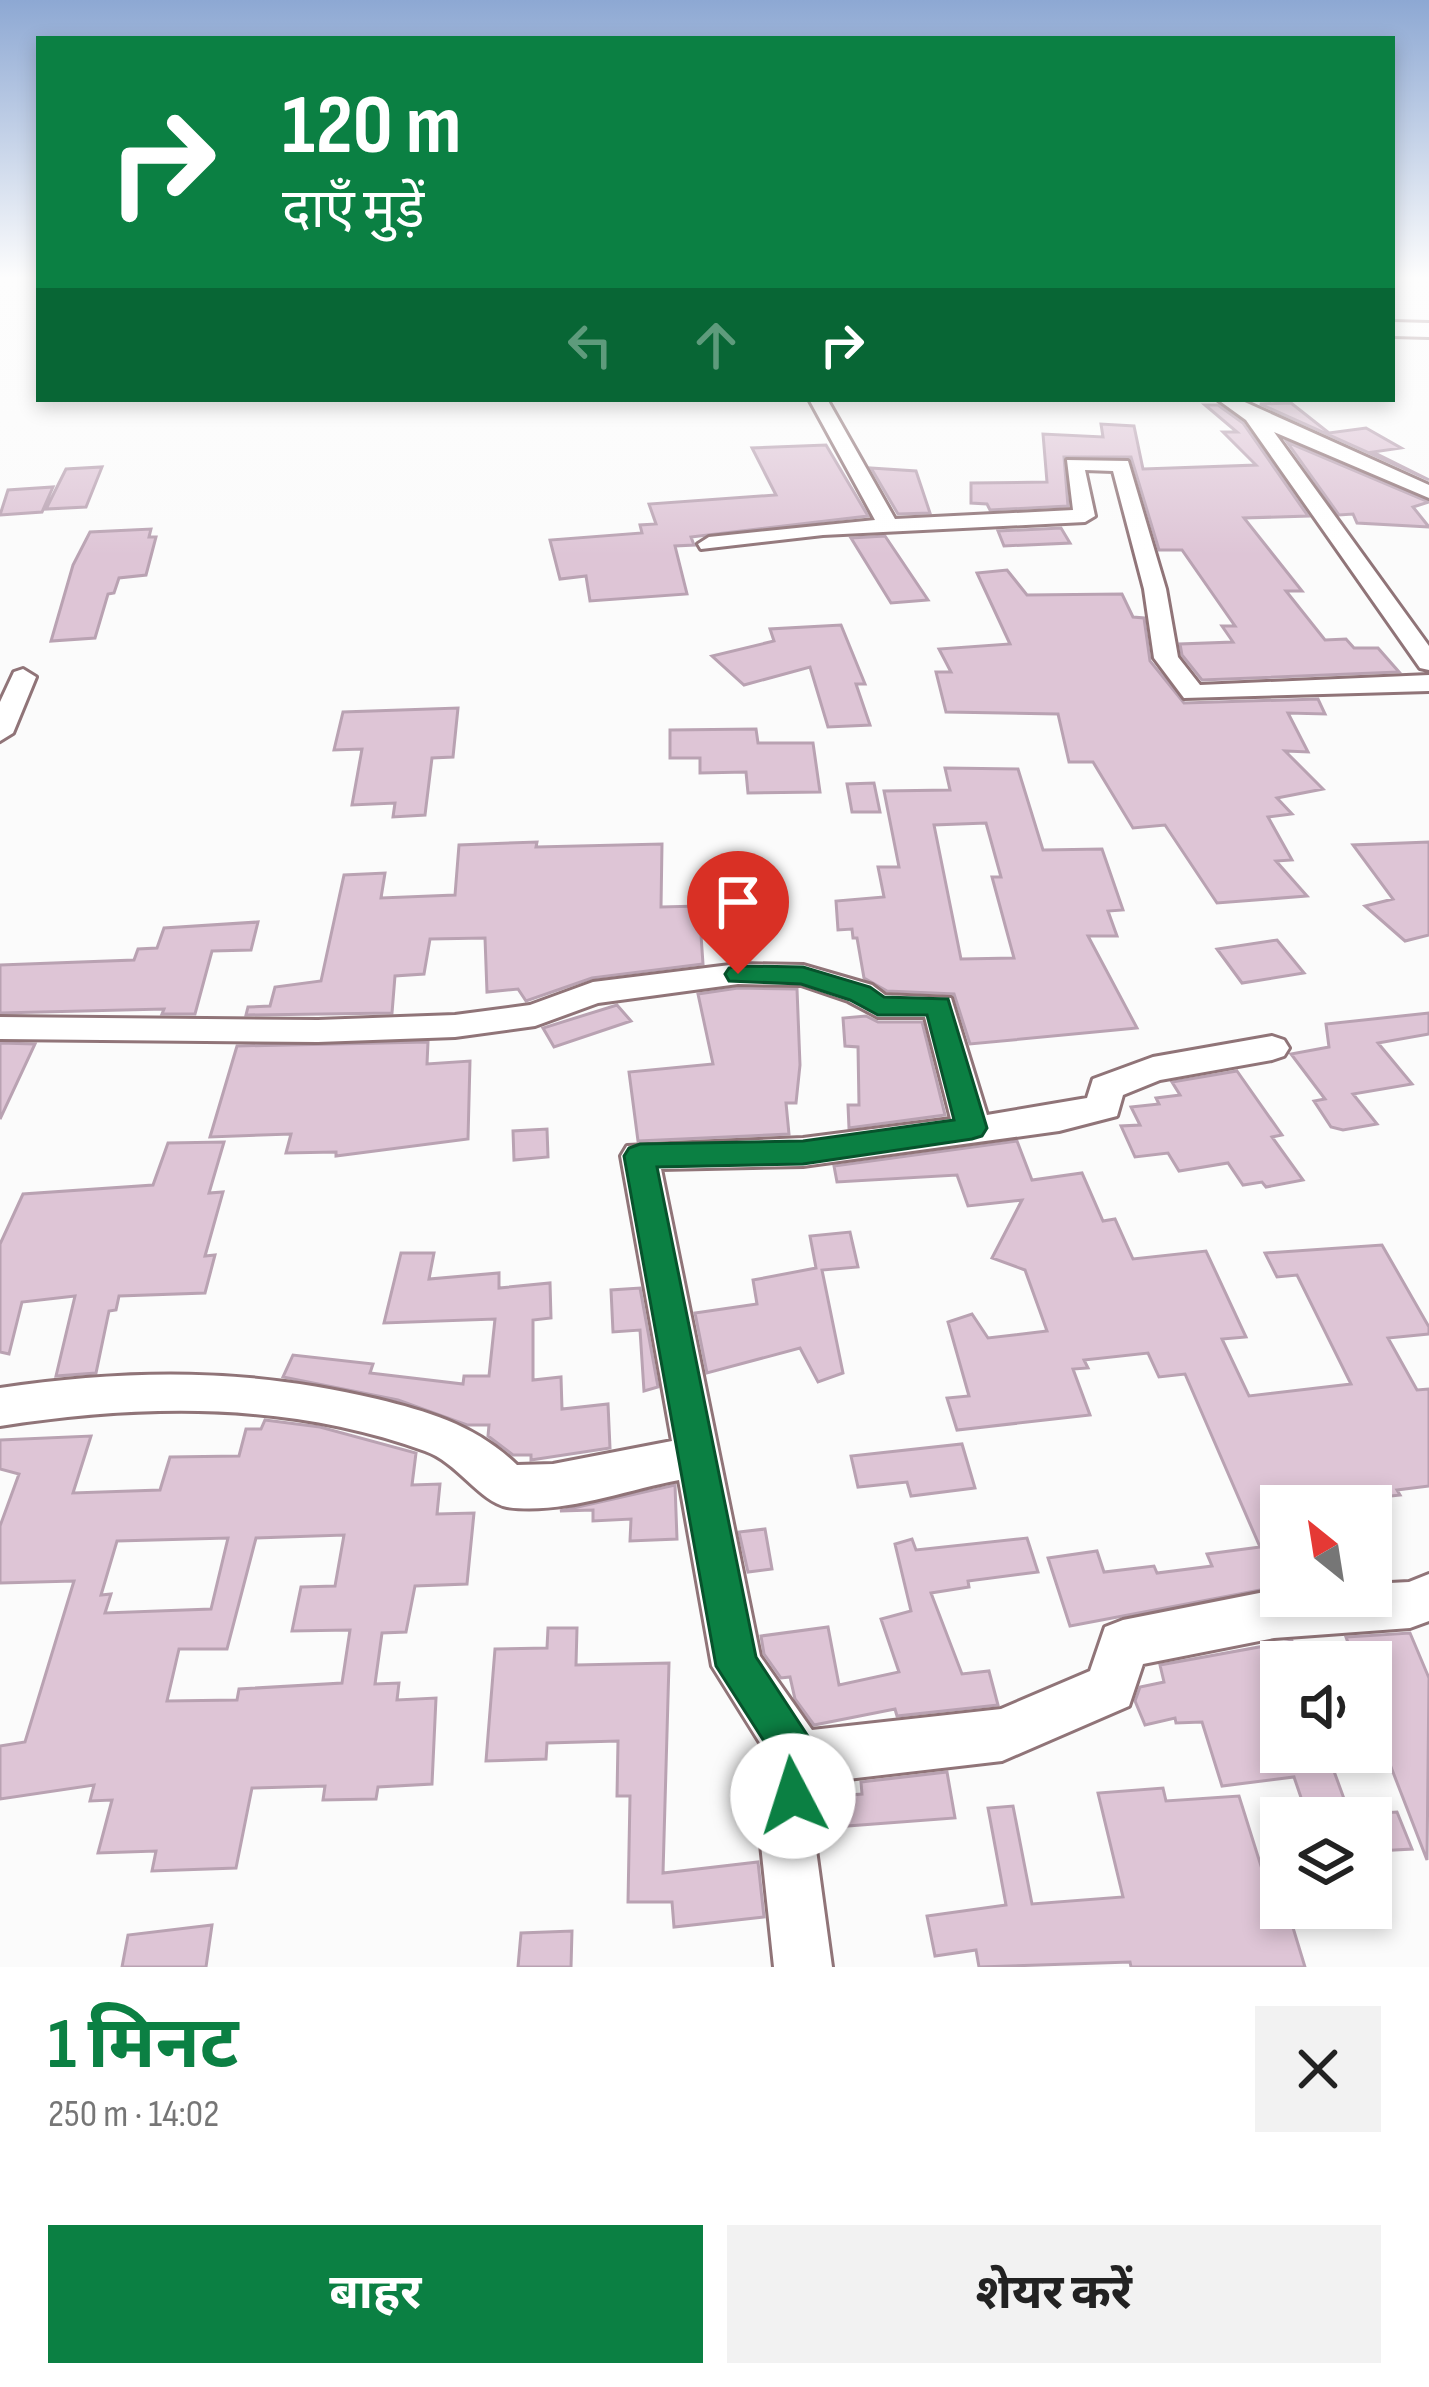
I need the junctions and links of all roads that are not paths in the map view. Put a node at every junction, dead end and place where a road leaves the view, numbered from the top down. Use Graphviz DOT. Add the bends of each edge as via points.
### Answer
graph roads {
  1 [pos="820,402"];
  2 [pos="1231,402"];
  3 [pos="1253,416"];
  4 [pos="1429,492"];
  5 [pos="888,525"];
  6 [pos="710,544"];
  7 [pos="1429,663"];
  8 [pos="23,677"];
  9 [pos="1429,683"];
  10 [pos="0,733"];
  11 [pos="0,1028"];
  12 [pos="1272,1048"];
  13 [pos="972,1128"];
  14 [pos="0,1407"];
  15 [pos="697,1456"];
  16 [pos="1429,1597"];
  17 [pos="799,1756"];
  18 [pos="803,1967"];
  1 -- 5 [label="street"];
  2 -- 3 [label="street"];
  3 -- 4 [label="street"];
  3 -- 7 [label="street"];
  5 -- 6 [label="street"];
  5 -- 9 [label="street" via="1085,516 1074,464 1121,465 1166,658 1193,693"];
  8 -- 10 [label="street"];
  11 -- 13 [label="street" via="455,1026 704,975 803,975 878,1006 938,1006"];
  12 -- 13 [label="street" via="1153,1069 1106,1088 1104,1107"];
  13 -- 15 [label="street" via="803,1153 640,1156"];
  14 -- 15 [label="street" via="140,1390 232,1389 419,1430 471,1452 507,1486 553,1485"];
  15 -- 17 [label="street" via="737,1666"];
  16 -- 17 [label="street" via="1274,1614 1123,1644 1111,1688 1002,1735"];
  17 -- 18 [label="street" via="787,1835"];
}
